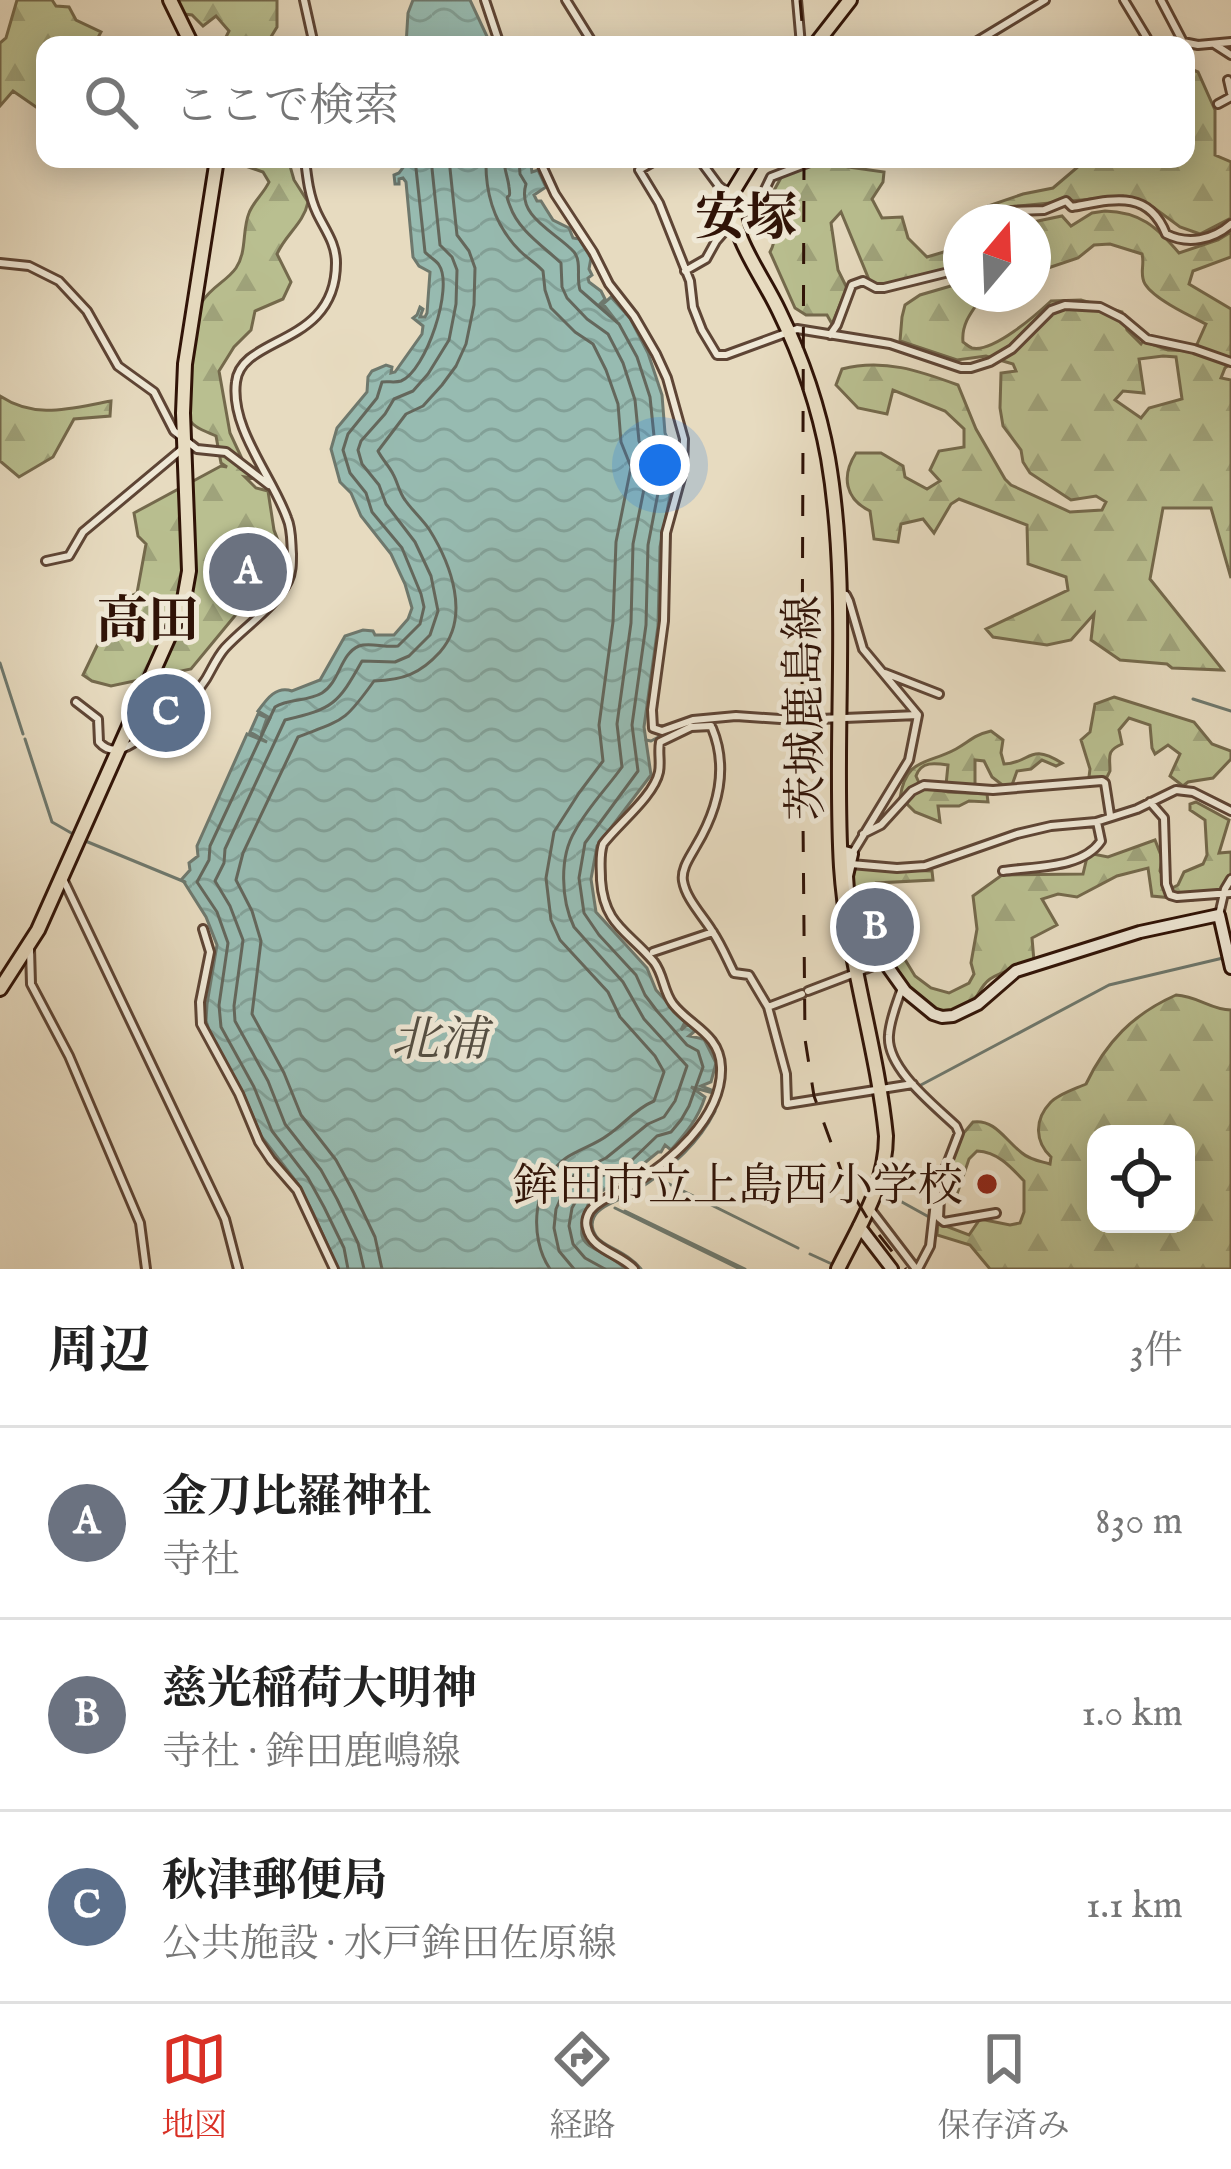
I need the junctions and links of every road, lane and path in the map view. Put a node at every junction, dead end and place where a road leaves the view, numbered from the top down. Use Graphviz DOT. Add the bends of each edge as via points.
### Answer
graph roads {
  1 [pos="170,0"];
  2 [pos="304,0"];
  3 [pos="485,0"];
  4 [pos="566,0"];
  5 [pos="797,0"];
  6 [pos="850,0"];
  7 [pos="1045,0"];
  8 [pos="1124,0"];
  9 [pos="1161,0"];
  10 [pos="188,36"];
  11 [pos="312,36"];
  12 [pos="497,36"];
  13 [pos="588,36"];
  14 [pos="800,36"];
  15 [pos="822,36"];
  16 [pos="986,36"];
  17 [pos="1147,36"];
  18 [pos="1180,36"];
  19 [pos="1231,42"];
  20 [pos="1213,43"];
  21 [pos="1195,44"];
  22 [pos="1231,55"];
  23 [pos="1228,80"];
  24 [pos="1231,95"];
  25 [pos="1218,104"];
  26 [pos="217,168"];
  27 [pos="305,168"];
  28 [pos="543,168"];
  29 [pos="642,168"];
  30 [pos="705,168"];
  31 [pos="748,168"];
  32 [pos="792,168"];
  33 [pos="731,195"];
  34 [pos="1051,207"];
  35 [pos="735,220"];
  36 [pos="1231,224"];
  37 [pos="0,263"];
  38 [pos="685,271"];
  39 [pos="943,273"];
  40 [pos="789,332"];
  41 [pos="830,335"];
  42 [pos="1231,362"];
  43 [pos="184,444"];
  44 [pos="272,487"];
  45 [pos="46,561"];
  46 [pos="838,593"];
  47 [pos="881,672"];
  48 [pos="939,694"];
  49 [pos="76,702"];
  50 [pos="918,718"];
  51 [pos="839,721"];
  52 [pos="711,722"];
  53 [pos="117,752"];
  54 [pos="1150,802"];
  55 [pos="1231,811"];
  56 [pos="1110,815"];
  57 [pos="1096,822"];
  58 [pos="862,835"];
  59 [pos="848,856"];
  60 [pos="1003,871"];
  61 [pos="61,878"];
  62 [pos="1231,879"];
  63 [pos="1227,894"];
  64 [pos="850,911"];
  65 [pos="1219,915"];
  66 [pos="203,929"];
  67 [pos="713,932"];
  68 [pos="29,946"];
  69 [pos="653,952"];
  70 [pos="1229,960"];
  71 [pos="884,962"];
  72 [pos="858,972"];
  73 [pos="3,980"];
  74 [pos="902,988"];
  75 [pos="768,1006"];
  76 [pos="913,1084"];
  77 [pos="879,1092"];
  78 [pos="936,1193"];
  79 [pos="868,1208"];
  80 [pos="996,1213"];
  81 [pos="859,1226"];
  82 [pos="146,1269"];
  83 [pos="238,1269"];
  84 [pos="334,1269"];
  85 [pos="634,1269"];
  86 [pos="838,1269"];
  87 [pos="892,1269"];
  88 [pos="917,1269"];
  1 -- 10 [label="main road"];
  2 -- 11 [label="street"];
  3 -- 12 [label="street"];
  4 -- 13 [label="street"];
  5 -- 14 [label="street"];
  6 -- 15 [label="main road"];
  7 -- 16 [label="street"];
  8 -- 17 [label="street"];
  9 -- 18 [label="street"];
  19 -- 20 [label="street"];
  20 -- 21 [label="street"];
  20 -- 22 [label="street"];
  23 -- 24 [label="street"];
  24 -- 25 [label="street"];
  26 -- 43 [label="main road" via="184,364"];
  27 -- 44 [label="street" via="336,254 333,285 319,316 245,361 235,385"];
  28 -- 52 [label="street" via="667,378 685,457 666,533 652,722 662,731"];
  29 -- 38 [label="street"];
  30 -- 33 [label="street"];
  31 -- 33 [label="main road"];
  32 -- 35 [label="street" via="770,177 757,206"];
  33 -- 35 [label="main road, 茨城鹿島線"];
  34 -- 36 [label="street" via="1136,202 1178,240 1210,237"];
  35 -- 38 [label="street" via="706,259"];
  35 -- 40 [label="main road, 茨城鹿島線"];
  37 -- 43 [label="street" via="59,281 118,366 154,392"];
  38 -- 40 [label="street" via="717,355"];
  39 -- 41 [label="street" via="884,288 852,285"];
  40 -- 41 [label="street"];
  40 -- 46 [label="main road, 茨城鹿島線" via="828,458"];
  41 -- 42 [label="street" via="966,369 1012,349 1057,307 1092,305 1151,340"];
  43 -- 44 [label="street" via="224,451"];
  43 -- 45 [label="street" via="83,532 69,556"];
  43 -- 53 [label="main road" via="183,605"];
  44 -- 53 [label="street" via="291,533 287,583 178,712"];
  46 -- 47 [label="street" via="846,595 859,640"];
  46 -- 51 [label="main road, 茨城鹿島線"];
  47 -- 48 [label="street"];
  47 -- 50 [label="street"];
  49 -- 53 [label="street" via="98,719 102,747"];
  50 -- 51 [label="street"];
  50 -- 58 [label="street" via="904,770"];
  51 -- 52 [label="street"];
  51 -- 59 [label="main road, 茨城鹿島線"];
  52 -- 67 [label="street" via="718,797 682,879"];
  52 -- 85 [label="street" via="660,742 651,790 599,855 610,916 656,965 666,994 708,1035 721,1065 713,1102 680,1148 588,1214 593,1240"];
  53 -- 61 [label="main road"];
  54 -- 55 [label="street" via="1182,790"];
  54 -- 56 [label="street"];
  54 -- 63 [label="street" via="1164,818 1170,895"];
  56 -- 57 [label="street"];
  56 -- 58 [label="street" via="1102,781 993,790 930,784"];
  57 -- 59 [label="street" via="1017,833 925,866"];
  57 -- 60 [label="street" via="1101,841 1079,860"];
  58 -- 59 [label="street"];
  59 -- 64 [label="main road, 茨城鹿島線"];
  61 -- 68 [label="main road"];
  61 -- 83 [label="street" via="225,1219"];
  62 -- 63 [label="street"];
  63 -- 65 [label="street"];
  64 -- 71 [label="main road"];
  64 -- 72 [label="main road, 茨城鹿島線"];
  65 -- 70 [label="main road"];
  65 -- 74 [label="main road" via="1016,970 978,1004 947,1017"];
  66 -- 84 [label="street" via="210,952 201,1024 259,1142 298,1190"];
  67 -- 69 [label="street"];
  67 -- 75 [label="street" via="734,974 749,975"];
  68 -- 73 [label="main road"];
  68 -- 82 [label="street" via="31,984 140,1223"];
  71 -- 72 [label="street"];
  71 -- 74 [label="main road"];
  72 -- 75 [label="street"];
  72 -- 77 [label="main road, 茨城鹿島線"];
  74 -- 76 [label="street" via="889,1041"];
  75 -- 77 [label="street" via="787,1104"];
  76 -- 77 [label="street"];
  76 -- 78 [label="street" via="959,1131"];
  77 -- 79 [label="main road, 茨城鹿島線" via="886,1154"];
  78 -- 80 [label="street" via="944,1222"];
  78 -- 88 [label="street" via="930,1246"];
  79 -- 81 [label="main road, 茨城鹿島線"];
  79 -- 88 [label="street"];
  81 -- 86 [label="main road, 茨城鹿島線"];
  81 -- 87 [label="main road"];
}
